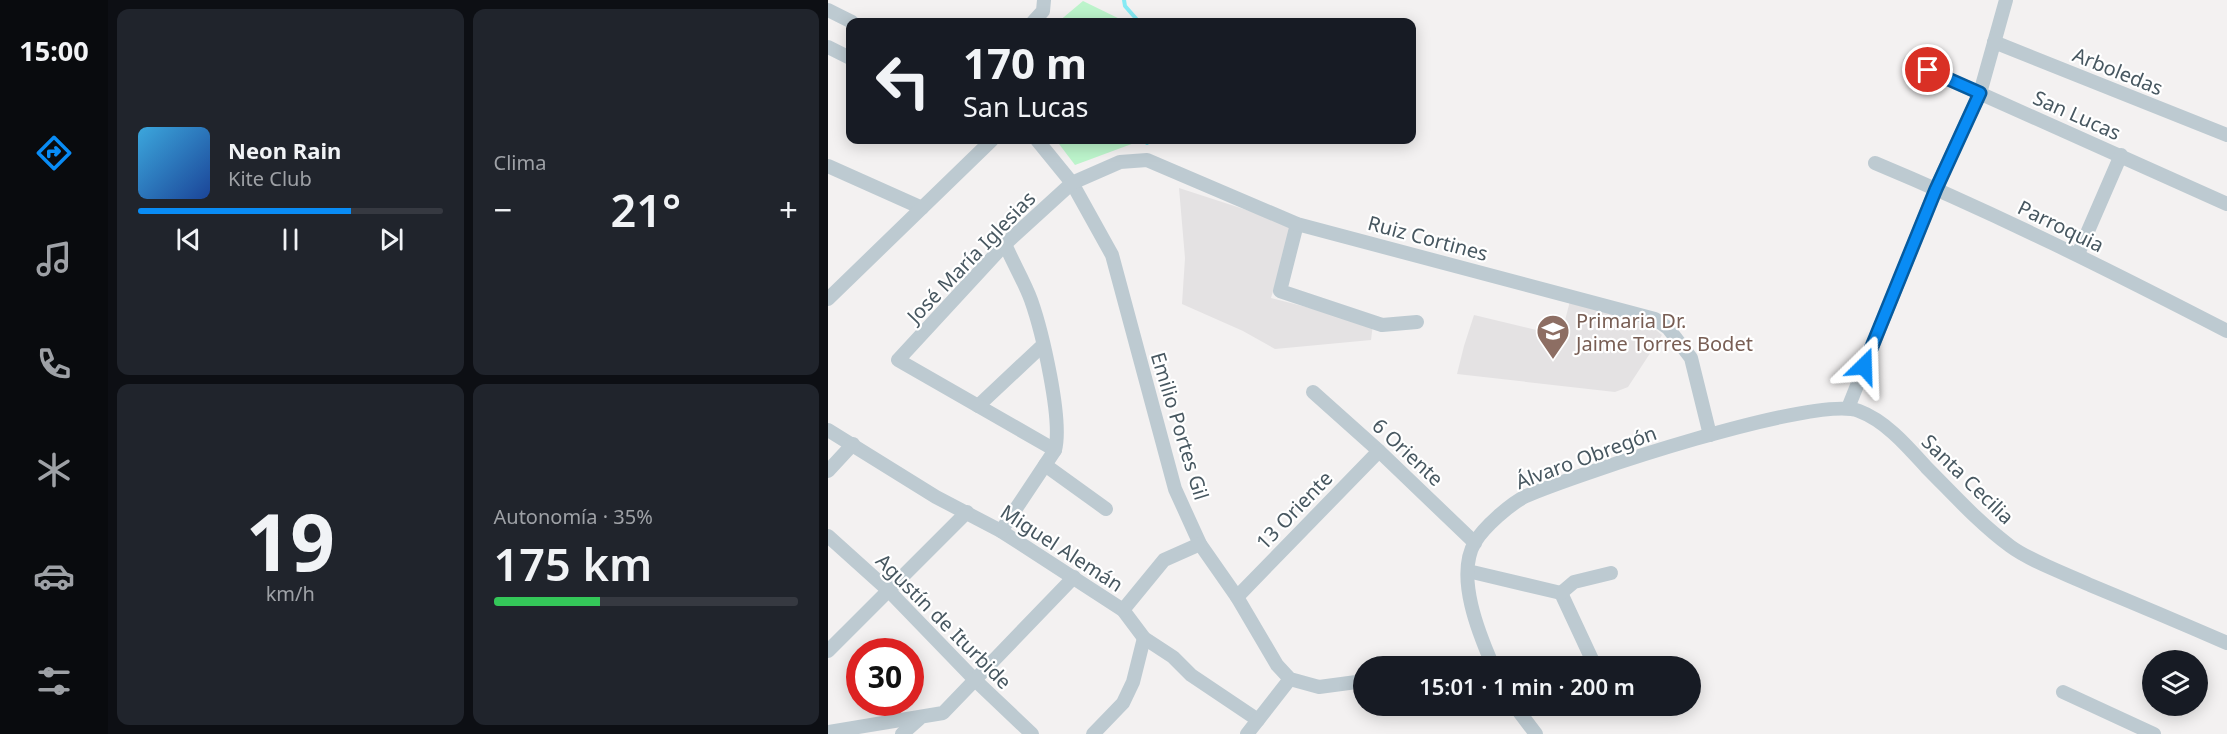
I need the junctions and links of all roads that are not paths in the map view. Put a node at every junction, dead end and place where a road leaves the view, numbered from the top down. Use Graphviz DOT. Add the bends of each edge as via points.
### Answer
graph roads {
  1 [pos="1044,0"];
  2 [pos="2006,0"];
  3 [pos="828,10"];
  4 [pos="1037,18"];
  5 [pos="846,19"];
  6 [pos="1994,42"];
  7 [pos="828,47"];
  8 [pos="846,56"];
  9 [pos="1910,62"];
  10 [pos="1980,93"];
  11 [pos="2227,135"];
  12 [pos="989,144"];
  13 [pos="1040,144"];
  14 [pos="2121,155"];
  15 [pos="1875,163"];
  16 [pos="828,166"];
  17 [pos="1072,183"];
  18 [pos="1936,189"];
  19 [pos="2227,204"];
  20 [pos="922,208"];
  21 [pos="1298,224"];
  22 [pos="1005,244"];
  23 [pos="2078,254"];
  24 [pos="829,297"];
  25 [pos="1417,322"];
  26 [pos="2227,331"];
  27 [pos="1043,345"];
  28 [pos="1313,392"];
  29 [pos="978,406"];
  30 [pos="1848,408"];
  31 [pos="828,430"];
  32 [pos="1710,435"];
  33 [pos="853,444"];
  34 [pos="1055,450"];
  35 [pos="1379,451"];
  36 [pos="1045,465"];
  37 [pos="828,471"];
  38 [pos="1106,509"];
  39 [pos="967,512"];
  40 [pos="1001,531"];
  41 [pos="828,536"];
  42 [pos="1475,543"];
  43 [pos="1200,544"];
  44 [pos="1468,571"];
  45 [pos="1611,573"];
  46 [pos="1074,578"];
  47 [pos="888,590"];
  48 [pos="1561,593"];
  49 [pos="1237,597"];
  50 [pos="1123,610"];
  51 [pos="1144,638"];
  52 [pos="2227,643"];
  53 [pos="828,651"];
  54 [pos="1489,656"];
  55 [pos="1590,656"];
  56 [pos="1290,679"];
  57 [pos="975,680"];
  58 [pos="1353,682"];
  59 [pos="2063,692"];
  60 [pos="1522,716"];
  61 [pos="919,719"];
  62 [pos="1258,720"];
  63 [pos="828,732"];
  64 [pos="902,734"];
  65 [pos="1032,734"];
  66 [pos="1093,734"];
  67 [pos="1247,734"];
  68 [pos="1536,734"];
  69 [pos="2154,734"];
  1 -- 4 [label="street" via="1043,11"];
  2 -- 6 [label="street"];
  3 -- 5 [label="street"];
  6 -- 10 [label="street"];
  6 -- 11 [label="street, Arboledas"];
  7 -- 8 [label="street"];
  9 -- 10 [label="street, San Lucas"];
  10 -- 14 [label="street, San Lucas"];
  10 -- 18 [label="street"];
  12 -- 20 [label="street"];
  13 -- 17 [label="street, Emilio Portes Gil"];
  14 -- 19 [label="street, San Lucas"];
  14 -- 23 [label="street"];
  15 -- 18 [label="street, Parroquia"];
  16 -- 20 [label="street"];
  17 -- 21 [label="street, Ruiz Cortines" via="1120,162 1147,160"];
  17 -- 22 [label="street, José María Iglesias"];
  17 -- 43 [label="street, Emilio Portes Gil" via="1112,255 1175,489"];
  18 -- 23 [label="street, Parroquia"];
  18 -- 30 [label="street"];
  20 -- 24 [label="street"];
  21 -- 25 [label="street" via="1280,291 1379,331"];
  21 -- 32 [label="street, Ruiz Cortines" via="1655,319 1668,328 1691,358"];
  22 -- 27 [label="street" via="1030,299"];
  22 -- 29 [label="street, José María Iglesias" via="898,360"];
  23 -- 26 [label="street, Parroquia"];
  27 -- 29 [label="street"];
  27 -- 34 [label="street" via="1056,412"];
  28 -- 35 [label="street, 6 Oriente"];
  29 -- 34 [label="street"];
  30 -- 32 [label="street, Santa Cecilia" via="1827,408"];
  30 -- 52 [label="street, Santa Cecilia" via="1883,424 1978,520 2012,548"];
  31 -- 33 [label="street, Miguel Alemán"];
  32 -- 42 [label="street, Álvaro Obregón" via="1524,497 1495,519"];
  33 -- 37 [label="street"];
  33 -- 39 [label="street, Miguel Alemán"];
  34 -- 36 [label="street"];
  35 -- 42 [label="street, 6 Oriente"];
  35 -- 49 [label="street, 13 Oriente"];
  36 -- 38 [label="street"];
  36 -- 40 [label="street"];
  39 -- 40 [label="street, Miguel Alemán"];
  39 -- 47 [label="street"];
  40 -- 46 [label="street, Miguel Alemán"];
  41 -- 47 [label="street, Agustín de Iturbide"];
  42 -- 44 [label="street, Álvaro Obregón"];
  43 -- 49 [label="street, Emilio Portes Gil"];
  43 -- 50 [label="street" via="1164,560"];
  44 -- 48 [label="street"];
  44 -- 54 [label="street, Álvaro Obregón" via="1470,601"];
  45 -- 48 [label="street" via="1574,582"];
  46 -- 50 [label="street, Miguel Alemán"];
  46 -- 57 [label="street"];
  47 -- 53 [label="street"];
  47 -- 57 [label="street, Agustín de Iturbide"];
  48 -- 55 [label="street"];
  49 -- 56 [label="street, Emilio Portes Gil" via="1277,665"];
  50 -- 51 [label="street, Miguel Alemán"];
  51 -- 62 [label="street, Miguel Alemán"];
  51 -- 66 [label="street" via="1133,682 1123,703"];
  56 -- 58 [label="street" via="1319,687"];
  56 -- 62 [label="street"];
  57 -- 61 [label="street" via="944,713"];
  57 -- 65 [label="street, Agustín de Iturbide"];
  59 -- 69 [label="street"];
  60 -- 68 [label="street"];
  61 -- 63 [label="street"];
  61 -- 64 [label="street"];
  62 -- 67 [label="street"];
}
